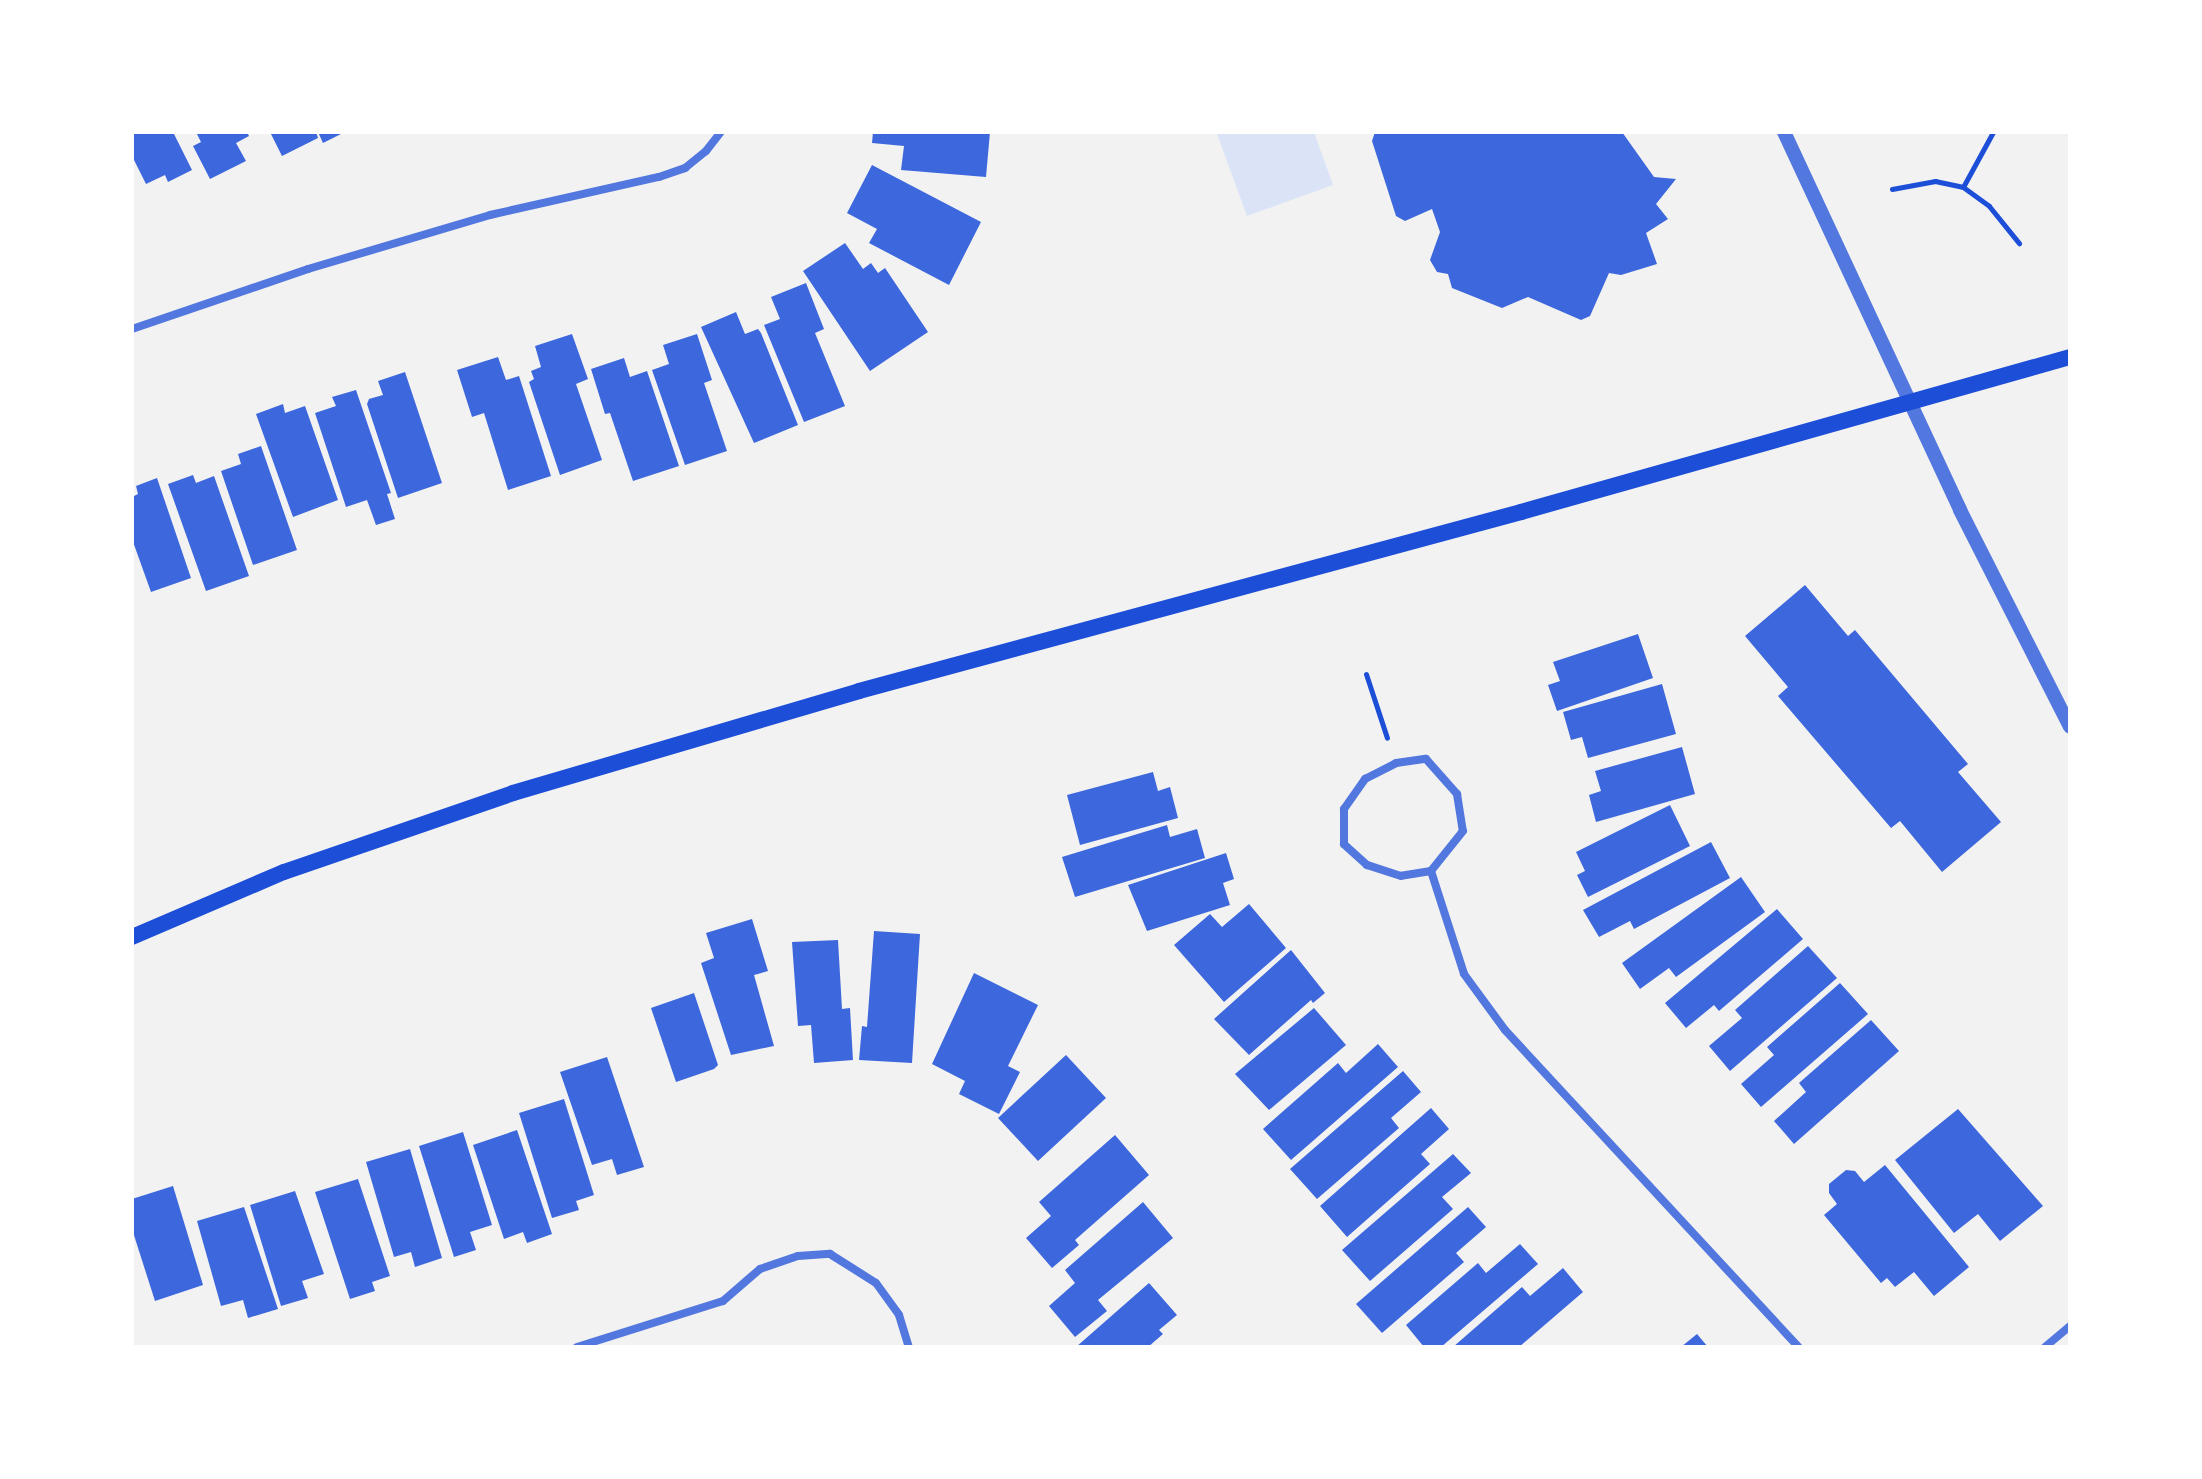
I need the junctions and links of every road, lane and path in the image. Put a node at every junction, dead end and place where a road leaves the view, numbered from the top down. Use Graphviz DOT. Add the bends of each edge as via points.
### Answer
graph roads {
  1 [pos="721,132"];
  2 [pos="1784,132"];
  3 [pos="1993,132"];
  4 [pos="1963,187"];
  5 [pos="1892,189"];
  6 [pos="2019,243"];
  7 [pos="132,329"];
  8 [pos="2070,357"];
  9 [pos="1909,402"];
  10 [pos="1366,674"];
  11 [pos="2070,727"];
  12 [pos="1396,763"];
  13 [pos="1431,871"];
  14 [pos="132,937"];
  15 [pos="2070,1326"];
  16 [pos="577,1347"];
  17 [pos="909,1347"];
  18 [pos="1799,1347"];
  19 [pos="2045,1347"];
  1 -- 7 [label="street" via="685,168 659,177 490,215"];
  2 -- 9 [label="street"];
  3 -- 4 [label="path"];
  4 -- 5 [label="path" via="1935,181"];
  4 -- 6 [label="path" via="1989,206"];
  8 -- 9 [label="main road"];
  9 -- 11 [label="street"];
  9 -- 14 [label="main road" via="859,691 513,793 284,872"];
  10 -- 12 [label="path"];
  12 -- 13 [label="street" via="1426,759 1457,794 1463,831"];
  12 -- 13 [label="street" via="1365,779 1344,809 1344,844 1367,865 1401,876"];
  13 -- 18 [label="street" via="1464,974 1505,1030"];
  15 -- 19 [label="street"];
  16 -- 17 [label="street" via="723,1301 760,1269 798,1256 830,1254 876,1283 899,1315"];
}
